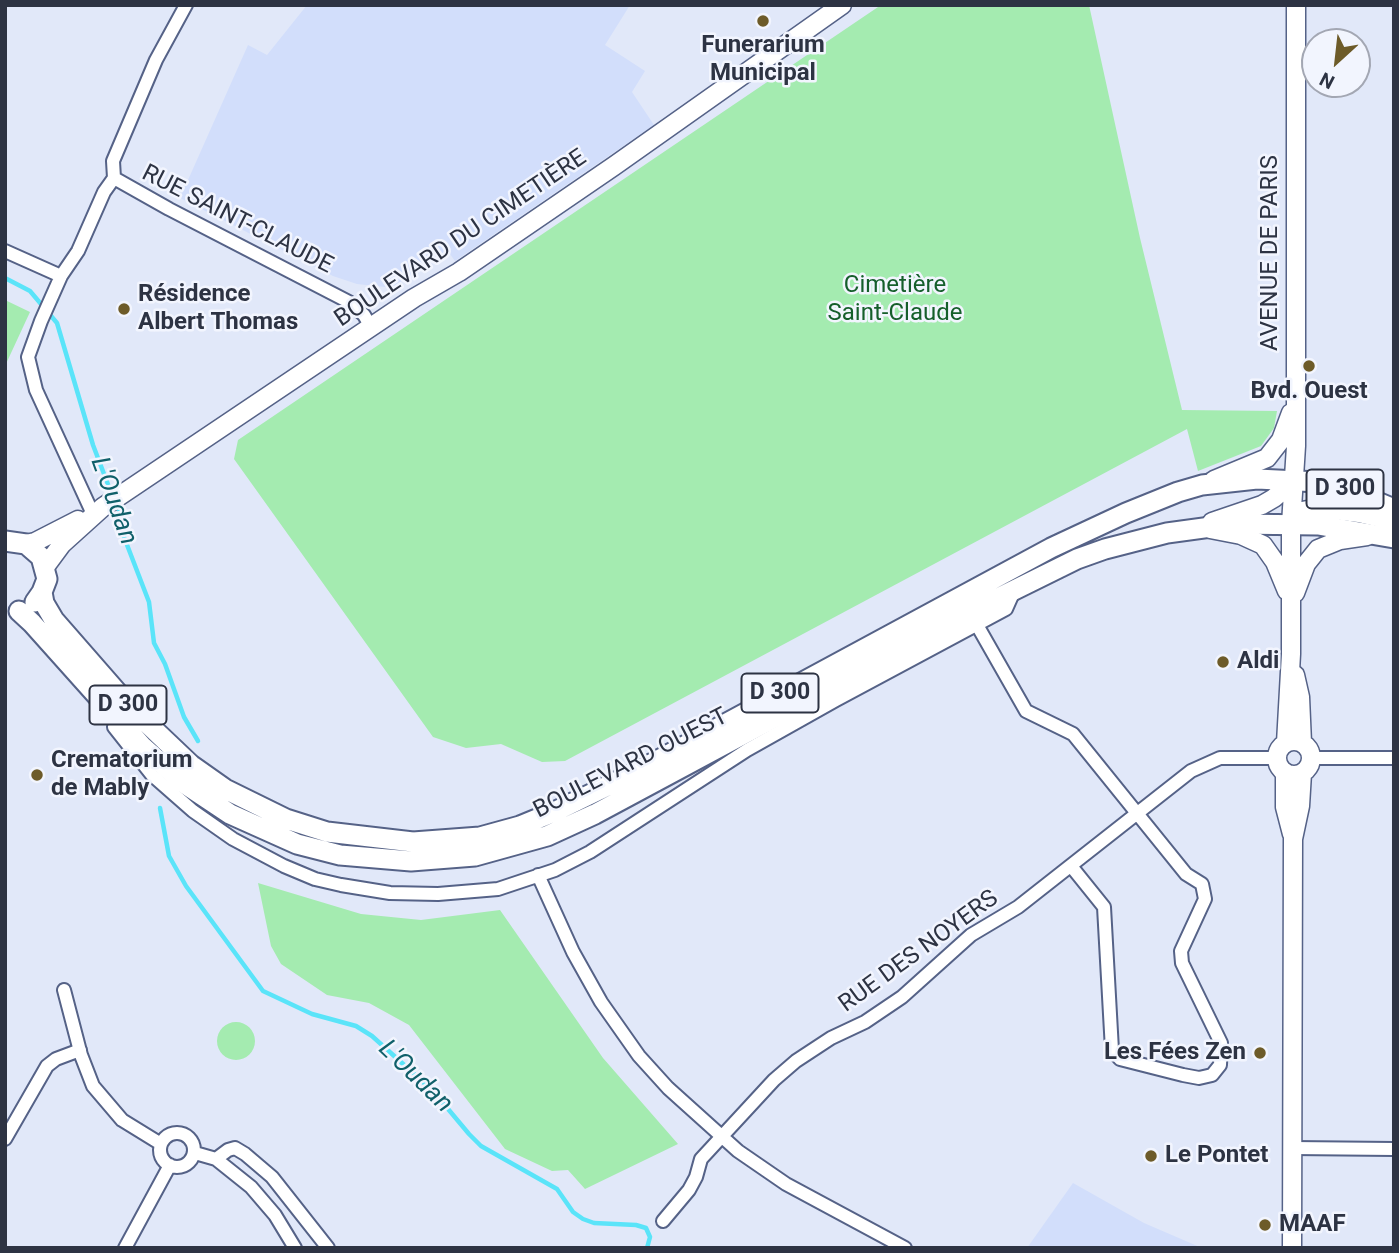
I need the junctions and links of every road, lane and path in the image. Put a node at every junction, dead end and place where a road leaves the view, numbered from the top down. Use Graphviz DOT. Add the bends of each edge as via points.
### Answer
graph roads {
  1 [pos="186,5"];
  2 [pos="842,5"];
  3 [pos="1296,5"];
  4 [pos="821,11"];
  5 [pos="114,178"];
  6 [pos="5,251"];
  7 [pos="61,276"];
  8 [pos="371,327"];
  9 [pos="1296,396"];
  10 [pos="1293,481"];
  11 [pos="1202,485"];
  12 [pos="1394,509"];
  13 [pos="98,510"];
  14 [pos="1291,524"];
  15 [pos="1199,527"];
  16 [pos="1390,534"];
  17 [pos="5,541"];
  18 [pos="26,544"];
  19 [pos="45,567"];
  20 [pos="1014,591"];
  21 [pos="43,592"];
  22 [pos="1291,603"];
  23 [pos="12,611"];
  24 [pos="978,625"];
  25 [pos="73,657"];
  26 [pos="1293,758"];
  27 [pos="1394,758"];
  28 [pos="1137,815"];
  29 [pos="1071,866"];
  30 [pos="538,876"];
  31 [pos="64,990"];
  32 [pos="80,1050"];
  33 [pos="722,1137"];
  34 [pos="5,1139"];
  35 [pos="161,1144"];
  36 [pos="1292,1148"];
  37 [pos="1394,1149"];
  38 [pos="195,1153"];
  39 [pos="216,1159"];
  40 [pos="170,1166"];
  41 [pos="663,1221"];
  42 [pos="125,1248"];
  43 [pos="295,1248"];
  44 [pos="328,1248"];
  45 [pos="905,1248"];
  46 [pos="1292,1248"];
  1 -- 5 [label="street" via="156,60 113,161"];
  2 -- 4 [label="main road, BOULEVARD DU CIMETIÈRE"];
  3 -- 9 [label="main road, AVENUE DE PARIS"];
  4 -- 8 [label="main road, BOULEVARD DU CIMETIÈRE" via="614,166"];
  5 -- 7 [label="street"];
  5 -- 8 [label="street, RUE SAINT-CLAUDE" via="349,302"];
  6 -- 7 [label="street"];
  7 -- 13 [label="street" via="28,357 36,390"];
  8 -- 13 [label="main road, BOULEVARD DU CIMETIÈRE"];
  9 -- 10 [label="main road, AVENUE DE PARIS"];
  9 -- 11 [label="main road" via="1281,440 1267,457"];
  10 -- 11 [label="main road, BOULEVARD OUEST / D 300" via="1257,479"];
  10 -- 12 [label="main road, BOULEVARD OUEST / D 300" via="1329,484"];
  10 -- 14 [label="main road, AVENUE DE PARIS"];
  10 -- 15 [label="main road" via="1262,505"];
  11 -- 25 [label="main road, BOULEVARD OUEST / D 300" via="1074,536 636,772 554,812 480,837 374,839 327,832 286,819 246,801 191,765 93,666"];
  13 -- 18 [label="main road, BOULEVARD DU CIMETIÈRE"];
  13 -- 19 [label="main road, BOULEVARD DU CIMETIÈRE"];
  14 -- 15 [label="main road, BOULEVARD OUEST / D 300"];
  14 -- 16 [label="main road, BOULEVARD OUEST / D 300"];
  14 -- 16 [label="main road" via="1302,511 1318,508 1359,513"];
  14 -- 22 [label="main road, AVENUE DE PARIS"];
  15 -- 20 [label="main road, BOULEVARD OUEST / D 300" via="1105,549"];
  15 -- 22 [label="main road" via="1241,535 1263,545"];
  16 -- 22 [label="main road" via="1340,540 1318,549 1306,564"];
  17 -- 18 [label="main road"];
  18 -- 19 [label="main road"];
  19 -- 21 [label="main road"];
  20 -- 24 [label="street" via="1006,609"];
  20 -- 25 [label="main road, BOULEVARD OUEST / D 300" via="547,836 475,856 411,861 340,855 297,844 230,814 182,782 142,746"];
  21 -- 23 [label="main road" via="31,606"];
  21 -- 25 [label="main road, BOULEVARD OUEST / D 300" via="44,603"];
  22 -- 26 [label="main road, AVENUE DE PARIS"];
  23 -- 25 [label="main road, BOULEVARD OUEST / D 300"];
  24 -- 28 [label="street" via="1026,711 1073,734"];
  24 -- 30 [label="street" via="747,750 590,852"];
  25 -- 30 [label="street" via="131,749 163,786 233,839 284,866 341,886 390,893 498,889"];
  26 -- 27 [label="street, RUE DES NOYERS"];
  26 -- 28 [label="street, RUE DES NOYERS" via="1220,758 1203,763"];
  26 -- 36 [label="main road, AVENUE DE PARIS" via="1285,807 1293,839"];
  28 -- 29 [label="street, RUE DES NOYERS"];
  28 -- 29 [label="street" via="1204,890 1205,899 1181,951 1182,963 1221,1043 1220,1065 1212,1074 1199,1078 1159,1069 1120,1059 1112,1050 1104,907"];
  29 -- 33 [label="street, RUE DES NOYERS" via="1018,907 971,935 902,997 796,1061"];
  30 -- 33 [label="street" via="573,952 615,1023 668,1088"];
  31 -- 32 [label="street"];
  32 -- 34 [label="street" via="47,1066"];
  32 -- 35 [label="street" via="93,1086 112,1110"];
  33 -- 41 [label="street, RUE DES NOYERS" via="701,1159 689,1190"];
  33 -- 45 [label="street" via="786,1184"];
  35 -- 38 [label="street" via="169,1134 182,1133 192,1140"];
  35 -- 40 [label="street" via="161,1156"];
  36 -- 37 [label="street"];
  36 -- 46 [label="main road, AVENUE DE PARIS"];
  38 -- 39 [label="street"];
  38 -- 40 [label="street" via="188,1164"];
  39 -- 43 [label="street" via="267,1205"];
  39 -- 44 [label="street" via="228,1150 245,1154 272,1177"];
  40 -- 42 [label="street"];
}
